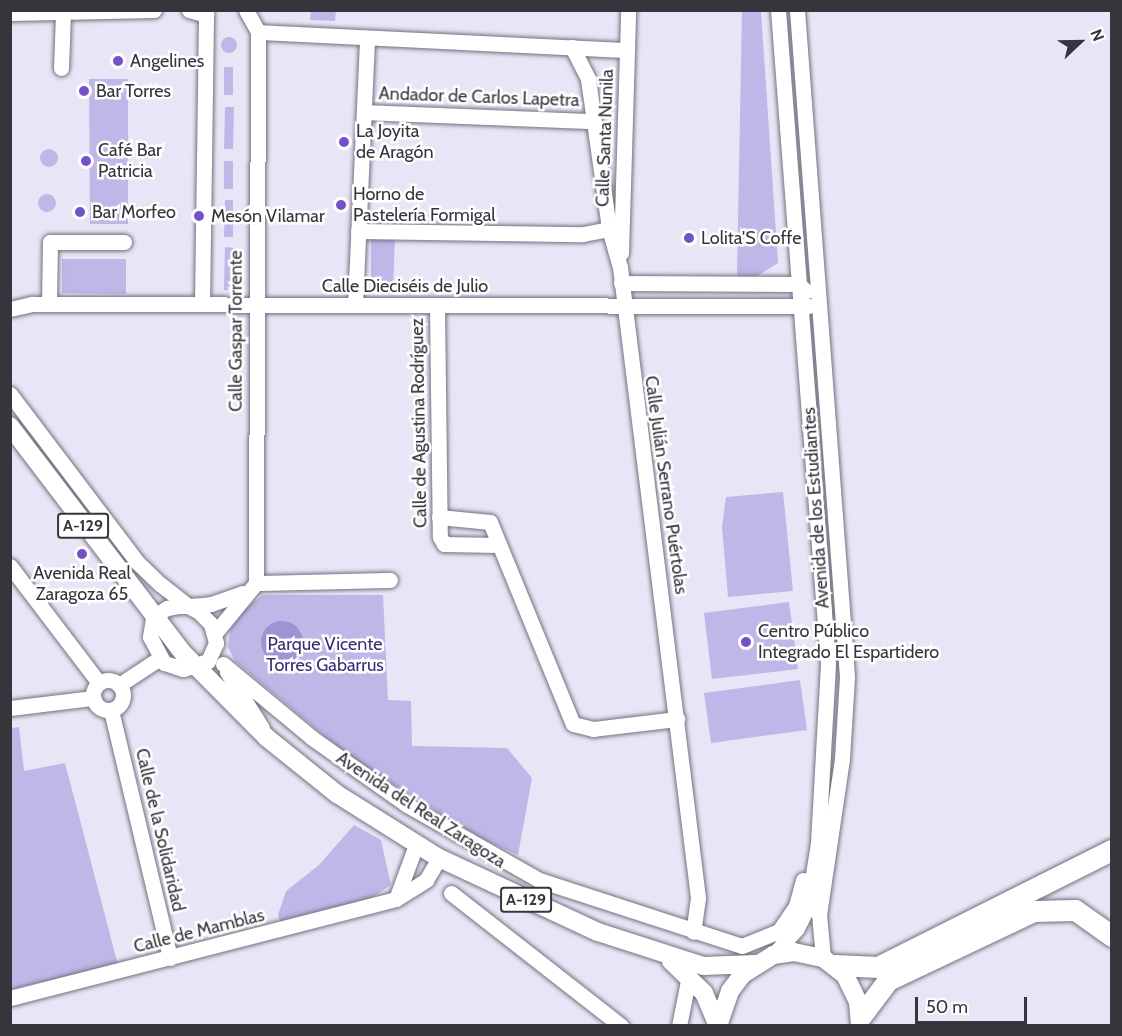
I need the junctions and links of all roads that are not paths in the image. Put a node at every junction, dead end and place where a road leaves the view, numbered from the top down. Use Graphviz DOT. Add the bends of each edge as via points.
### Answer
graph roads {
  1 [pos="154,10"];
  2 [pos="189,10"];
  3 [pos="246,10"];
  4 [pos="628,10"];
  5 [pos="778,10"];
  6 [pos="797,10"];
  7 [pos="10,13"];
  8 [pos="63,13"];
  9 [pos="209,13"];
  10 [pos="258,32"];
  11 [pos="367,40"];
  12 [pos="572,47"];
  13 [pos="627,50"];
  14 [pos="61,68"];
  15 [pos="364,112"];
  16 [pos="593,121"];
  17 [pos="609,229"];
  18 [pos="358,231"];
  19 [pos="124,242"];
  20 [pos="620,267"];
  21 [pos="621,283"];
  22 [pos="798,284"];
  23 [pos="49,304"];
  24 [pos="202,304"];
  25 [pos="16,305"];
  26 [pos="255,305"];
  27 [pos="355,305"];
  28 [pos="437,305"];
  29 [pos="622,306"];
  30 [pos="821,306"];
  31 [pos="800,307"];
  32 [pos="10,394"];
  33 [pos="12,430"];
  34 [pos="439,517"];
  35 [pos="498,545"];
  36 [pos="10,566"];
  37 [pos="390,580"];
  38 [pos="256,583"];
  39 [pos="243,593"];
  40 [pos="188,606"];
  41 [pos="153,617"];
  42 [pos="215,640"];
  43 [pos="160,658"];
  44 [pos="223,664"];
  45 [pos="196,668"];
  46 [pos="99,683"];
  47 [pos="119,685"];
  48 [pos="93,698"];
  49 [pos="10,708"];
  50 [pos="111,710"];
  51 [pos="677,718"];
  52 [pos="266,737"];
  53 [pos="823,780"];
  54 [pos="416,845"];
  55 [pos="1112,850"];
  56 [pos="439,858"];
  57 [pos="451,893"];
  58 [pos="396,899"];
  59 [pos="778,931"];
  60 [pos="693,932"];
  61 [pos="1112,936"];
  62 [pos="773,955"];
  63 [pos="171,958"];
  64 [pos="667,958"];
  65 [pos="829,962"];
  66 [pos="755,964"];
  67 [pos="689,976"];
  68 [pos="10,998"];
  69 [pos="863,1022"];
  70 [pos="621,1026"];
  71 [pos="679,1026"];
  72 [pos="718,1026"];
  1 -- 8 [label="street"];
  2 -- 9 [label="street"];
  3 -- 10 [label="street, Calle Gaspar Torrente"];
  4 -- 13 [label="street, Calle Santa Nunila"];
  5 -- 22 [label="street, Avenida de los Estudiantes"];
  6 -- 30 [label="street, Avenida de los Estudiantes"];
  7 -- 8 [label="street"];
  8 -- 14 [label="street"];
  9 -- 24 [label="street, Calle Gaspar Torrente"];
  10 -- 11 [label="street"];
  10 -- 26 [label="street, Calle Gaspar Torrente"];
  11 -- 12 [label="street"];
  11 -- 15 [label="street"];
  12 -- 13 [label="street"];
  12 -- 16 [label="street, Calle Julián Serrano Puértolas" via="585,66"];
  13 -- 20 [label="street, Calle Santa Nunila"];
  15 -- 16 [label="street, Andador de Carlos Lapetra"];
  15 -- 18 [label="street"];
  16 -- 17 [label="street, Calle Julián Serrano Puértolas"];
  17 -- 18 [label="street" via="583,234"];
  17 -- 20 [label="street, Calle Julián Serrano Puértolas"];
  18 -- 27 [label="street"];
  19 -- 23 [label="street" via="50,242"];
  20 -- 21 [label="street, Calle Julián Serrano Puértolas"];
  21 -- 22 [label="street"];
  21 -- 29 [label="street, Calle Julián Serrano Puértolas"];
  22 -- 30 [label="street"];
  22 -- 31 [label="street, Avenida de los Estudiantes"];
  23 -- 24 [label="street, Calle Dieciséis de Julio"];
  23 -- 25 [label="street, Calle Dieciséis de Julio"];
  24 -- 26 [label="street, Calle Dieciséis de Julio"];
  26 -- 27 [label="street, Calle Dieciséis de Julio"];
  26 -- 38 [label="street, Calle Gaspar Torrente"];
  27 -- 28 [label="street, Calle Dieciséis de Julio"];
  28 -- 29 [label="street, Calle Dieciséis de Julio"];
  28 -- 34 [label="street, Calle de Agustina Rodríguez"];
  29 -- 31 [label="street, Calle Dieciséis de Julio"];
  29 -- 51 [label="street, Calle Julián Serrano Puértolas"];
  30 -- 31 [label="street"];
  30 -- 65 [label="street, Avenida de los Estudiantes" via="847,676 842,759 819,914"];
  31 -- 53 [label="street, Avenida de los Estudiantes" via="826,629"];
  32 -- 40 [label="street, Avenida del Real Zaragoza" via="138,563"];
  33 -- 41 [label="main road, Avenida del Real Zaragoza / A-129"];
  34 -- 35 [label="street" via="483,518"];
  34 -- 35 [label="street, Calle de Agustina Rodríguez" via="444,544"];
  35 -- 51 [label="street" via="569,720 593,729"];
  36 -- 46 [label="street"];
  37 -- 38 [label="street"];
  38 -- 39 [label="street"];
  39 -- 40 [label="street"];
  39 -- 42 [label="street"];
  40 -- 41 [label="street"];
  40 -- 42 [label="street, Avenida del Real Zaragoza" via="205,617"];
  41 -- 43 [label="street" via="150,637"];
  41 -- 45 [label="main road, Avenida del Real Zaragoza / A-129"];
  42 -- 44 [label="street, Avenida del Real Zaragoza"];
  42 -- 45 [label="street"];
  43 -- 45 [label="street" via="173,668"];
  43 -- 47 [label="street"];
  44 -- 52 [label="street, Avenida del Real Zaragoza"];
  44 -- 60 [label="street, Avenida del Real Zaragoza" via="323,746 468,844 538,880"];
  45 -- 52 [label="main road, Avenida del Real Zaragoza / A-129"];
  46 -- 47 [label="street"];
  46 -- 48 [label="street"];
  47 -- 50 [label="street" via="122,700"];
  48 -- 49 [label="street"];
  48 -- 50 [label="street" via="102,709"];
  50 -- 63 [label="street, Calle de la Solidaridad"];
  51 -- 60 [label="street, Calle Julián Serrano Puértolas" via="698,898"];
  52 -- 54 [label="main road, Avenida del Real Zaragoza / A-129" via="337,794"];
  53 -- 59 [label="street, Avenida de los Estudiantes" via="800,894"];
  53 -- 62 [label="street, Avenida de los Estudiantes" via="808,906 797,928"];
  54 -- 56 [label="main road, Avenida del Real Zaragoza / A-129"];
  54 -- 58 [label="street"];
  55 -- 65 [label="highway" via="878,967"];
  56 -- 58 [label="street, Calle de Mamblas" via="426,880"];
  56 -- 64 [label="main road, Avenida del Real Zaragoza / A-129"];
  57 -- 70 [label="street"];
  58 -- 63 [label="street, Calle de Mamblas"];
  59 -- 60 [label="street, Avenida del Real Zaragoza" via="742,946"];
  61 -- 69 [label="highway" via="1075,910 1033,911 888,980"];
  62 -- 65 [label="main road, A-129"];
  62 -- 66 [label="main road, A-129"];
  63 -- 68 [label="street, Calle de Mamblas"];
  64 -- 66 [label="main road, Avenida del Real Zaragoza / A-129" via="725,968"];
  64 -- 67 [label="main road, Avenida del Real Zaragoza / A-129"];
  65 -- 69 [label="main road" via="851,986"];
  66 -- 72 [label="main road, A-129" via="730,991"];
  67 -- 71 [label="street"];
  67 -- 72 [label="main road, Avenida del Real Zaragoza / A-129" via="704,993"];
}
